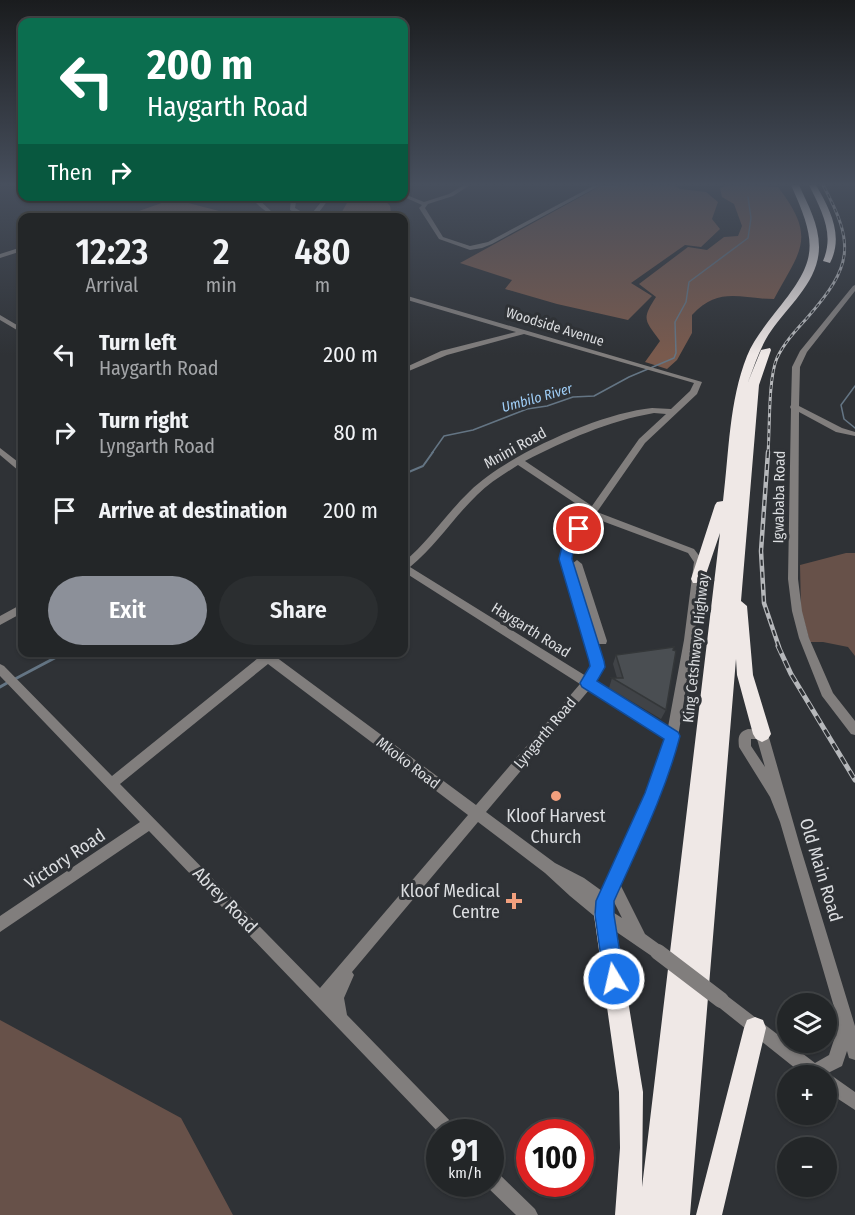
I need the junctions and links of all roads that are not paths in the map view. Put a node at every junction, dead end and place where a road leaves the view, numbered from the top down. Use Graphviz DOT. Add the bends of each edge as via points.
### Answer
graph roads {
  1 [pos="452,242"];
  2 [pos="491,242"];
  3 [pos="819,242"];
  4 [pos="829,242"];
  5 [pos="831,242"];
  6 [pos="18,250"];
  7 [pos="0,256"];
  8 [pos="822,262"];
  9 [pos="855,287"];
  10 [pos="408,298"];
  11 [pos="0,317"];
  12 [pos="18,329"];
  13 [pos="524,332"];
  14 [pos="408,369"];
  15 [pos="794,407"];
  16 [pos="672,412"];
  17 [pos="855,434"];
  18 [pos="735,448"];
  19 [pos="0,451"];
  20 [pos="520,462"];
  21 [pos="18,466"];
  22 [pos="591,512"];
  23 [pos="588,529"];
  24 [pos="710,541"];
  25 [pos="739,543"];
  26 [pos="580,549"];
  27 [pos="691,551"];
  28 [pos="408,563"];
  29 [pos="577,564"];
  30 [pos="408,570"];
  31 [pos="698,579"];
  32 [pos="577,580"];
  33 [pos="18,610"];
  34 [pos="0,621"];
  35 [pos="602,641"];
  36 [pos="268,657"];
  37 [pos="273,657"];
  38 [pos="597,667"];
  39 [pos="1,669"];
  40 [pos="588,683"];
  41 [pos="607,695"];
  42 [pos="855,730"];
  43 [pos="762,734"];
  44 [pos="672,736"];
  45 [pos="111,784"];
  46 [pos="476,815"];
  47 [pos="785,819"];
  48 [pos="150,823"];
  49 [pos="612,884"];
  50 [pos="605,908"];
  51 [pos="0,925"];
  52 [pos="641,940"];
  53 [pos="362,948"];
  54 [pos="320,999"];
  55 [pos="339,1018"];
  56 [pos="846,1023"];
  57 [pos="755,1028"];
  58 [pos="855,1052"];
  59 [pos="805,1065"];
  60 [pos="831,1065"];
  61 [pos="837,1089"];
  62 [pos="855,1102"];
  63 [pos="436,1119"];
  64 [pos="504,1191"];
  65 [pos="529,1215"];
  66 [pos="628,1215"];
  67 [pos="652,1215"];
  68 [pos="676,1215"];
  69 [pos="709,1215"];
  1 -- 2 [label="street" via="479,248"];
  3 -- 8 [label="highway, King Cetshwayo Highway"];
  4 -- 8 [label="highway, King Cetshwayo Highway"];
  5 -- 8 [label="highway" via="832,249"];
  6 -- 7 [label="street"];
  8 -- 18 [label="highway, King Cetshwayo Highway" via="751,357 743,382"];
  8 -- 25 [label="highway, King Cetshwayo Highway" via="817,286 773,337 758,366"];
  9 -- 15 [label="street, Igwababa Road" via="798,360"];
  10 -- 13 [label="street, Woodside Avenue"];
  11 -- 12 [label="street"];
  13 -- 14 [label="street" via="444,353"];
  13 -- 16 [label="street, Woodside Avenue" via="698,382 694,392"];
  15 -- 17 [label="street" via="843,432"];
  15 -- 42 [label="street, Igwababa Road" via="793,588 804,638 828,696"];
  16 -- 20 [label="street, Mnini Road" via="656,411 592,425"];
  16 -- 22 [label="street" via="642,441"];
  18 -- 24 [label="highway"];
  18 -- 67 [label="highway, King Cetshwayo Highway"];
  19 -- 21 [label="street"];
  20 -- 22 [label="street"];
  20 -- 28 [label="street, Mnini Road" via="483,484"];
  22 -- 23 [label="street"];
  22 -- 27 [label="street"];
  23 -- 26 [label="street"];
  23 -- 32 [label="street" via="568,546 565,555"];
  24 -- 27 [label="street"];
  24 -- 31 [label="highway"];
  25 -- 43 [label="highway" via="743,658"];
  25 -- 68 [label="highway, King Cetshwayo Highway"];
  27 -- 31 [label="street" via="699,562"];
  29 -- 32 [label="street"];
  30 -- 40 [label="street, Haygarth Road"];
  31 -- 44 [label="street"];
  32 -- 35 [label="street"];
  32 -- 38 [label="street"];
  33 -- 34 [label="street"];
  36 -- 45 [label="street"];
  37 -- 46 [label="street, Mkoko Road"];
  38 -- 40 [label="street, Lyngarth Road"];
  38 -- 41 [label="street"];
  39 -- 45 [label="street, Abrey Road"];
  40 -- 41 [label="street, Haygarth Road"];
  40 -- 46 [label="street, Lyngarth Road"];
  41 -- 44 [label="street, Haygarth Road"];
  43 -- 47 [label="street, Old Main Road"];
  43 -- 47 [label="street" via="746,735 744,744 775,794"];
  44 -- 49 [label="street" via="664,767"];
  45 -- 48 [label="street, Abrey Road"];
  46 -- 50 [label="street, Mkoko Road" via="550,868 567,886"];
  46 -- 53 [label="street, Lyngarth Road"];
  47 -- 56 [label="street, Old Main Road"];
  48 -- 51 [label="street, Victory Road"];
  48 -- 54 [label="street, Abrey Road"];
  49 -- 50 [label="street"];
  49 -- 52 [label="street"];
  50 -- 52 [label="street, Mkoko Road"];
  50 -- 66 [label="highway" via="631,1092"];
  52 -- 57 [label="street, Mkoko Road, bridge"];
  53 -- 54 [label="street, Lyngarth Road"];
  53 -- 55 [label="street" via="337,995"];
  54 -- 55 [label="street, Abrey Road"];
  55 -- 63 [label="street, Abrey Road"];
  56 -- 58 [label="street, Old Main Road"];
  56 -- 60 [label="street" via="836,1060"];
  57 -- 59 [label="street, Mkoko Road"];
  57 -- 69 [label="highway"];
  61 -- 62 [label="street, Mkoko Road"];
  64 -- 65 [label="street"];
}
